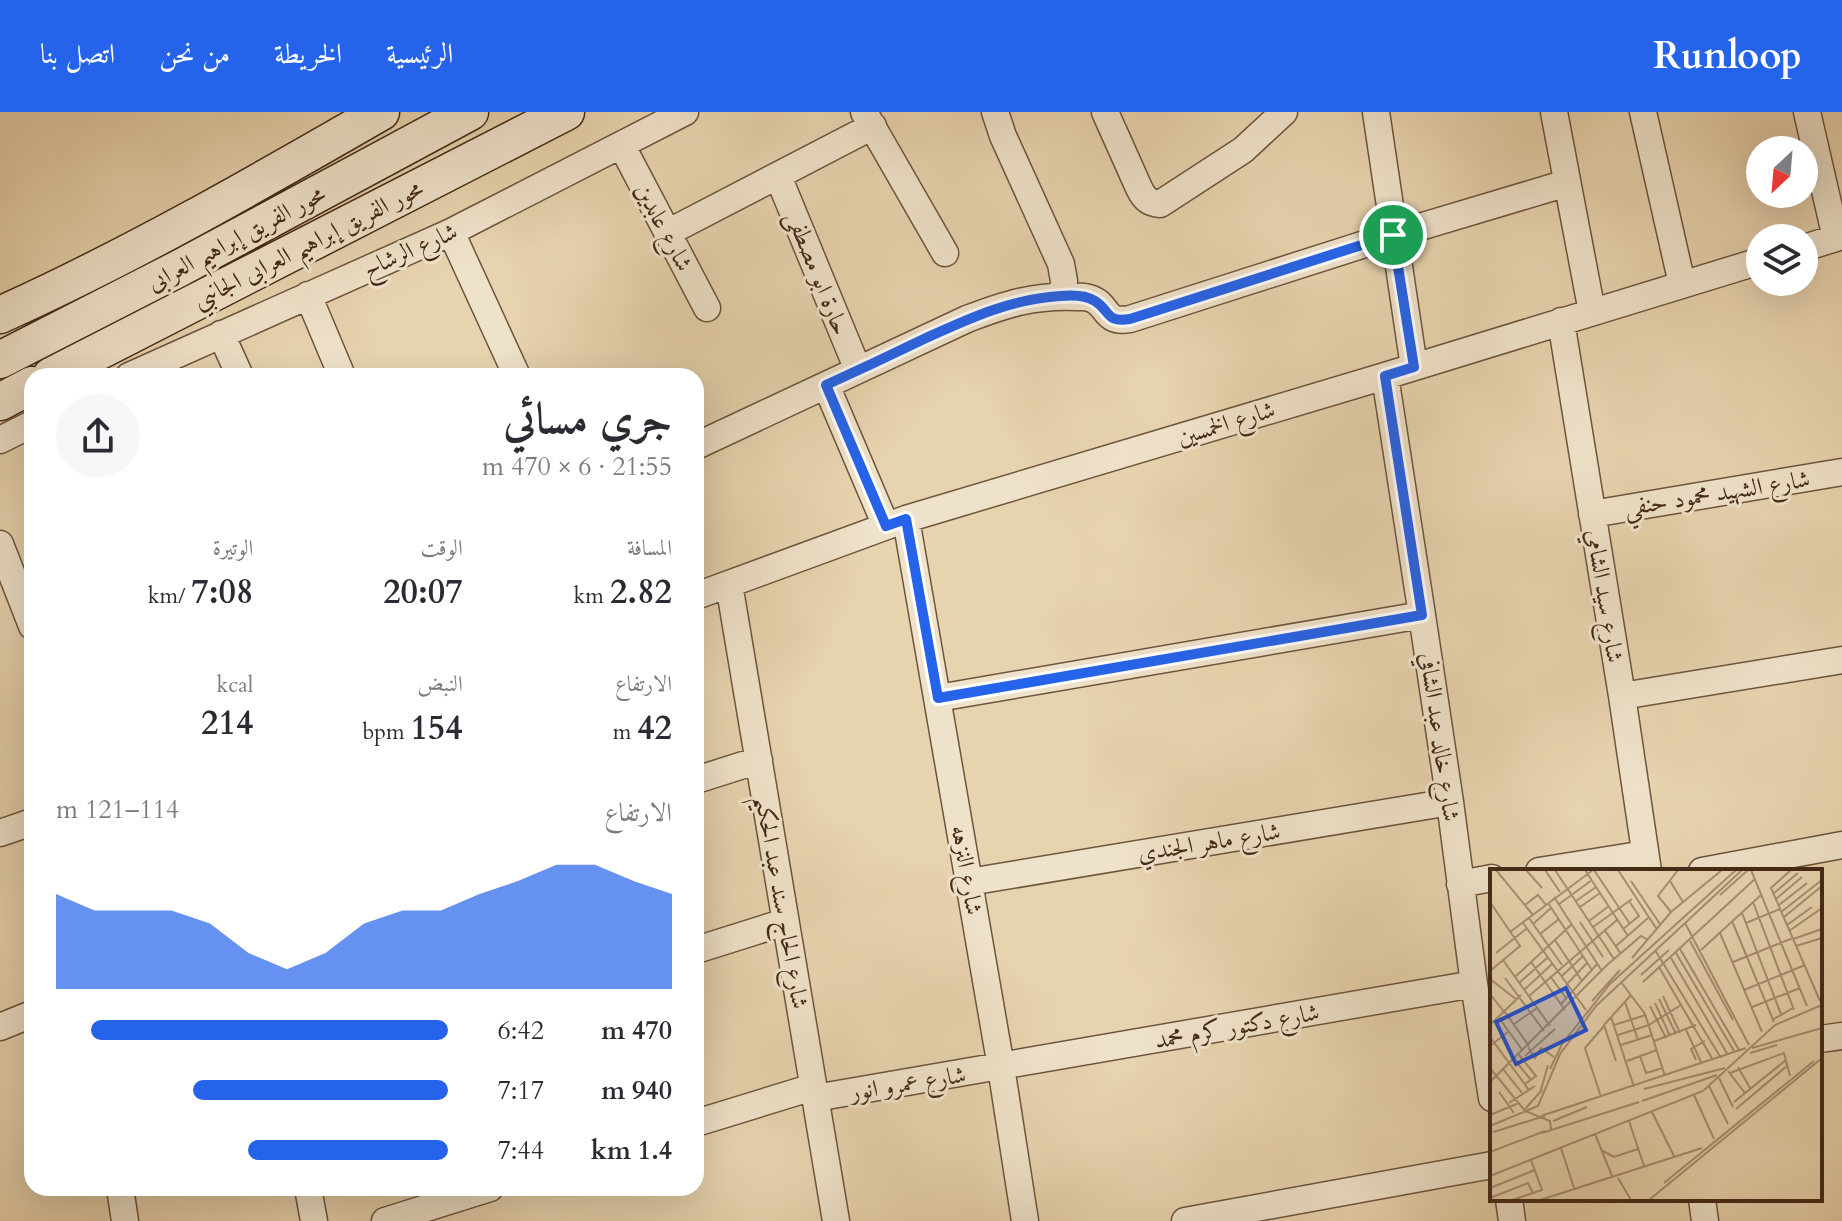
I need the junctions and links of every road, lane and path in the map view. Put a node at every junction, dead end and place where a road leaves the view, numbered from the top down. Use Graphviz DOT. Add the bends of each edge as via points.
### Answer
graph roads {
  1 [pos="381,112"];
  2 [pos="470,112"];
  3 [pos="566,112"];
  4 [pos="685,112"];
  5 [pos="995,112"];
  6 [pos="1105,112"];
  7 [pos="1284,112"];
  8 [pos="1376,112"];
  9 [pos="1554,112"];
  10 [pos="1643,112"];
  11 [pos="1807,112"];
  12 [pos="868,119"];
  13 [pos="622,146"];
  14 [pos="778,176"];
  15 [pos="1567,183"];
  16 [pos="451,232"];
  17 [pos="667,233"];
  18 [pos="1393,235"];
  19 [pos="1839,237"];
  20 [pos="1818,244"];
  21 [pos="945,253"];
  22 [pos="1746,265"];
  23 [pos="1682,284"];
  24 [pos="308,295"];
  25 [pos="1063,296"];
  26 [pos="707,308"];
  27 [pos="1592,312"];
  28 [pos="0,315"];
  29 [pos="1561,321"];
  30 [pos="221,334"];
  31 [pos="0,360"];
  32 [pos="1414,367"];
  33 [pos="67,368"];
  34 [pos="147,368"];
  35 [pos="236,368"];
  36 [pos="339,368"];
  37 [pos="513,368"];
  38 [pos="858,370"];
  39 [pos="1385,376"];
  40 [pos="826,385"];
  41 [pos="24,389"];
  42 [pos="0,402"];
  43 [pos="24,428"];
  44 [pos="0,440"];
  45 [pos="704,442"];
  46 [pos="1842,472"];
  47 [pos="1592,514"];
  48 [pos="896,523"];
  49 [pos="3,558"];
  50 [pos="729,584"];
  51 [pos="704,593"];
  52 [pos="24,607"];
  53 [pos="1422,615"];
  54 [pos="1842,660"];
  55 [pos="1622,696"];
  56 [pos="938,698"];
  57 [pos="759,760"];
  58 [pos="704,777"];
  59 [pos="1450,802"];
  60 [pos="24,825"];
  61 [pos="0,833"];
  62 [pos="1842,845"];
  63 [pos="1646,863"];
  64 [pos="1566,869"];
  65 [pos="1713,869"];
  66 [pos="1490,878"];
  67 [pos="969,882"];
  68 [pos="1460,884"];
  69 [pos="785,922"];
  70 [pos="704,947"];
  71 [pos="1474,984"];
  72 [pos="24,1017"];
  73 [pos="0,1027"];
  74 [pos="1842,1036"];
  75 [pos="1822,1039"];
  76 [pos="1001,1067"];
  77 [pos="1490,1085"];
  78 [pos="814,1092"];
  79 [pos="704,1121"];
  80 [pos="1490,1165"];
  81 [pos="121,1196"];
  82 [pos="309,1196"];
  83 [pos="465,1196"];
  84 [pos="1509,1201"];
  85 [pos="1702,1201"];
  86 [pos="125,1221"];
  87 [pos="314,1221"];
  88 [pos="385,1221"];
  89 [pos="836,1221"];
  90 [pos="1025,1221"];
  91 [pos="1185,1221"];
  92 [pos="1512,1221"];
  93 [pos="1705,1221"];
  1 -- 28 [label="main road, محور الفريق إبراهيم العرابى" via="150,243"];
  2 -- 31 [label="main road, محور الفريق إبراهيم العرابى"];
  3 -- 33 [label="main road, محور الفريق إبراهيم العرابى الجانبي"];
  4 -- 13 [label="street, شارع الرشاح"];
  5 -- 25 [label="street" via="1061,264"];
  6 -- 7 [label="street" via="1144,198 1160,204 1243,150"];
  8 -- 18 [label="street"];
  9 -- 15 [label="street"];
  10 -- 23 [label="street"];
  11 -- 19 [label="street"];
  12 -- 14 [label="street"];
  12 -- 21 [label="street"];
  13 -- 16 [label="street, شارع الرشاح"];
  13 -- 17 [label="street, شارع عابدين"];
  14 -- 17 [label="street"];
  14 -- 38 [label="street, حارة ابو مصطفى"];
  15 -- 18 [label="street"];
  15 -- 27 [label="street"];
  16 -- 24 [label="street, شارع الرشاح"];
  16 -- 37 [label="street"];
  17 -- 26 [label="street, شارع عابدين"];
  18 -- 25 [label="street" via="1130,319 1114,319 1095,300"];
  18 -- 32 [label="street"];
  19 -- 20 [label="street"];
  22 -- 23 [label="street, شارع الخمسين"];
  23 -- 27 [label="street, شارع الخمسين"];
  24 -- 30 [label="street, شارع الرشاح"];
  24 -- 36 [label="street"];
  25 -- 38 [label="street" via="997,307"];
  27 -- 29 [label="street, شارع الخمسين"];
  29 -- 32 [label="street, شارع الخمسين"];
  29 -- 47 [label="street, شارع سيد الشامي"];
  30 -- 34 [label="street, شارع الرشاح"];
  30 -- 35 [label="street"];
  32 -- 39 [label="street, شارع الخمسين"];
  38 -- 40 [label="street"];
  39 -- 48 [label="street, شارع الخمسين"];
  39 -- 53 [label="street, شارع خالد عبد الشافي"];
  40 -- 45 [label="street"];
  40 -- 48 [label="street, شارع النزهه"];
  41 -- 42 [label="main road"];
  43 -- 44 [label="street"];
  46 -- 47 [label="street, شارع الشهيد محمود حنفي"];
  47 -- 55 [label="street, شارع سيد الشامي"];
  48 -- 50 [label="street, شارع الخمسين"];
  48 -- 56 [label="street, شارع النزهه"];
  49 -- 52 [label="street"];
  50 -- 51 [label="street, شارع الخمسين"];
  50 -- 57 [label="street, شارع الحاج سند عبد الحكيم"];
  53 -- 56 [label="street"];
  53 -- 59 [label="street, شارع خالد عبد الشافي"];
  54 -- 55 [label="street"];
  55 -- 63 [label="street, شارع سيد الشامي"];
  56 -- 67 [label="street, شارع النزهه"];
  57 -- 58 [label="street"];
  57 -- 69 [label="street, شارع الحاج سند عبد الحكيم"];
  59 -- 67 [label="street, شارع ماهر الجندي"];
  59 -- 68 [label="street, شارع خالد عبد الشافي"];
  60 -- 61 [label="street"];
  62 -- 65 [label="street"];
  63 -- 64 [label="street"];
  66 -- 68 [label="street"];
  67 -- 76 [label="street, شارع النزهه"];
  68 -- 71 [label="street, شارع خالد عبد الشافي"];
  69 -- 70 [label="street"];
  69 -- 78 [label="street, شارع الحاج سند عبد الحكيم"];
  71 -- 76 [label="street, شارع دكتور كرم محمد"];
  71 -- 77 [label="street, شارع خالد عبد الشافي"];
  72 -- 73 [label="street"];
  74 -- 75 [label="street"];
  76 -- 78 [label="street, شارع عمرو انور"];
  76 -- 90 [label="street, شارع النزهه"];
  78 -- 79 [label="street, شارع عمرو انور"];
  78 -- 89 [label="street, شارع الحاج سند عبد الحكيم"];
  80 -- 91 [label="street"];
  81 -- 86 [label="street"];
  82 -- 87 [label="street"];
  83 -- 88 [label="street"];
  84 -- 92 [label="street"];
  85 -- 93 [label="street"];
}
